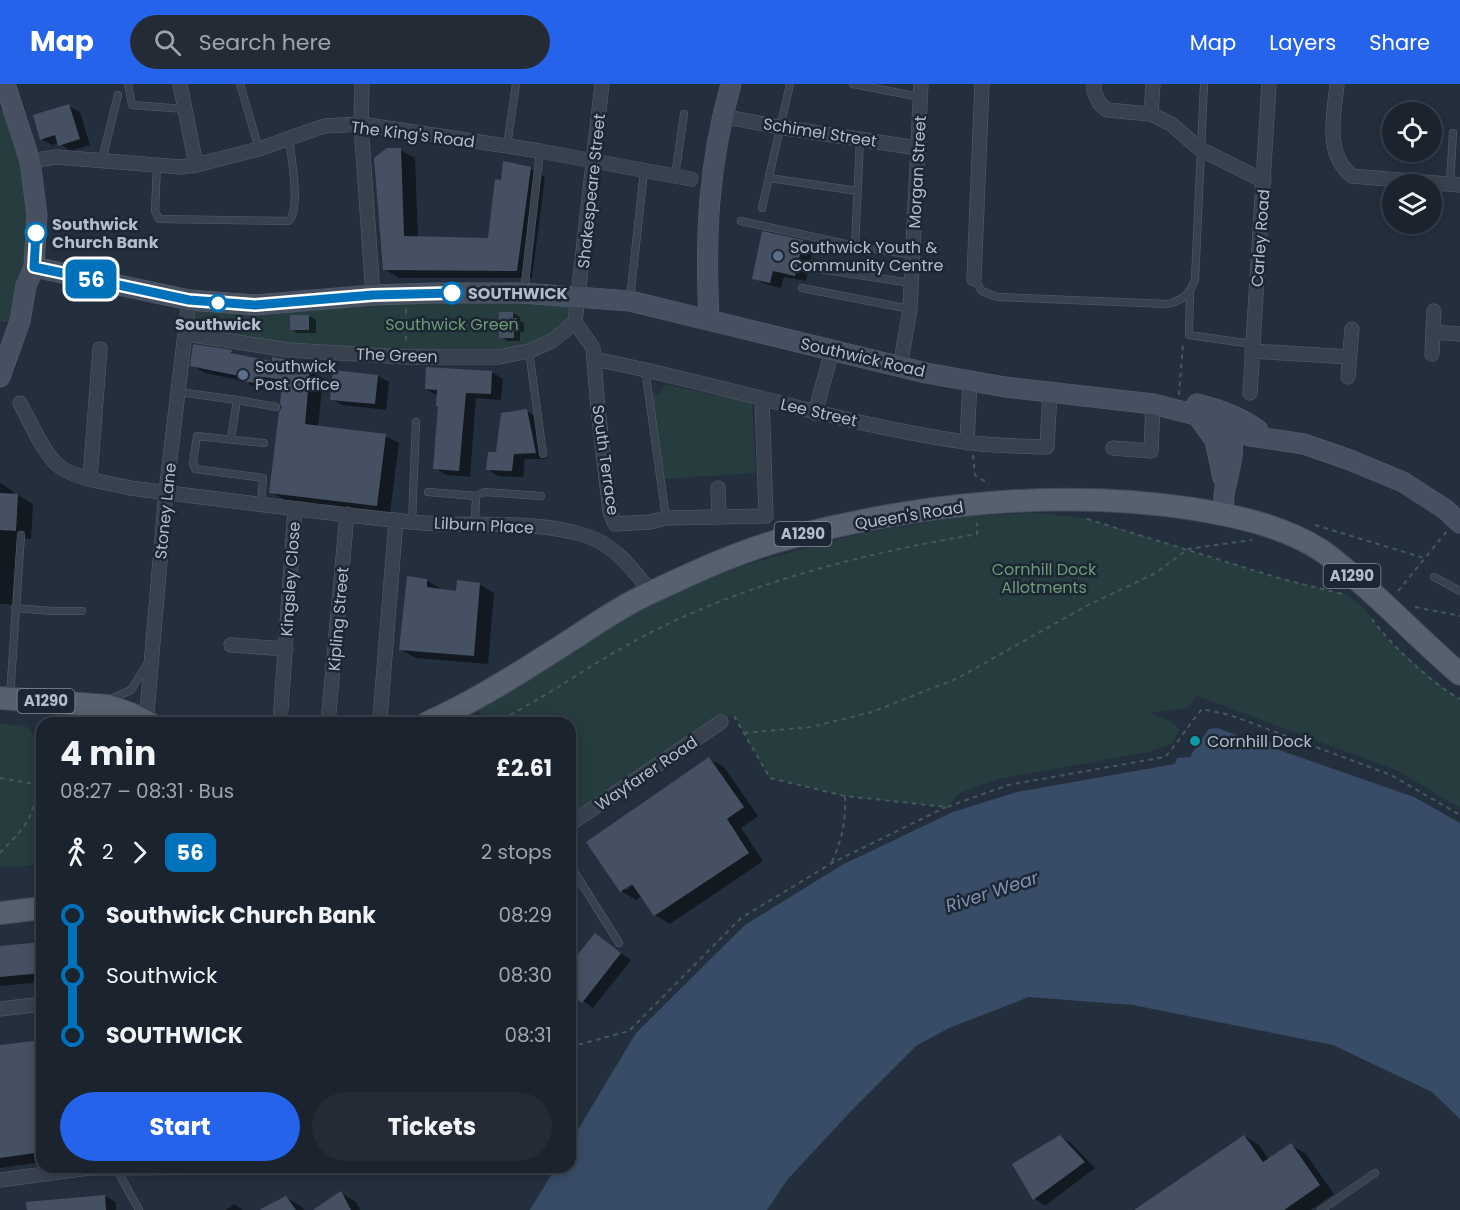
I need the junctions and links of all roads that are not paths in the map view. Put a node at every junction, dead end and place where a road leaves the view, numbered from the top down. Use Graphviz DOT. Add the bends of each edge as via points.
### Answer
graph roads {
  1 [pos="5,84"];
  2 [pos="128,84"];
  3 [pos="180,84"];
  4 [pos="240,84"];
  5 [pos="362,84"];
  6 [pos="516,84"];
  7 [pos="602,84"];
  8 [pos="731,84"];
  9 [pos="790,84"];
  10 [pos="853,84"];
  11 [pos="982,84"];
  12 [pos="1094,84"];
  13 [pos="1153,84"];
  14 [pos="1204,84"];
  15 [pos="1269,84"];
  16 [pos="1337,84"];
  17 [pos="920,91"];
  18 [pos="118,95"];
  19 [pos="185,110"];
  20 [pos="684,114"];
  21 [pos="1151,114"];
  22 [pos="722,116"];
  23 [pos="361,124"];
  24 [pos="779,127"];
  25 [pos="1453,133"];
  26 [pos="289,138"];
  27 [pos="860,139"];
  28 [pos="507,146"];
  29 [pos="918,148"];
  30 [pos="259,149"];
  31 [pos="1200,149"];
  32 [pos="540,151"];
  33 [pos="102,160"];
  34 [pos="595,160"];
  35 [pos="30,161"];
  36 [pos="157,165"];
  37 [pos="196,165"];
  38 [pos="644,171"];
  39 [pos="675,176"];
  40 [pos="769,178"];
  41 [pos="691,179"];
  42 [pos="1264,181"];
  43 [pos="1455,184"];
  44 [pos="858,190"];
  45 [pos="762,208"];
  46 [pos="741,221"];
  47 [pos="855,246"];
  48 [pos="913,255"];
  49 [pos="34,267"];
  50 [pos="806,267"];
  51 [pos="974,279"];
  52 [pos="911,283"];
  53 [pos="802,288"];
  54 [pos="1190,292"];
  55 [pos="524,293"];
  56 [pos="373,295"];
  57 [pos="578,297"];
  58 [pos="189,300"];
  59 [pos="630,301"];
  60 [pos="910,309"];
  61 [pos="1434,311"];
  62 [pos="709,320"];
  63 [pos="575,322"];
  64 [pos="1352,329"];
  65 [pos="1433,332"];
  66 [pos="186,334"];
  67 [pos="1460,334"];
  68 [pos="1252,348"];
  69 [pos="100,349"];
  70 [pos="529,351"];
  71 [pos="832,351"];
  72 [pos="1432,354"];
  73 [pos="1349,357"];
  74 [pos="594,359"];
  75 [pos="900,367"];
  76 [pos="645,368"];
  77 [pos="0,377"];
  78 [pos="1347,377"];
  79 [pos="970,381"];
  80 [pos="179,392"];
  81 [pos="1050,392"];
  82 [pos="1250,393"];
  83 [pos="762,398"];
  84 [pos="237,400"];
  85 [pos="20,403"];
  86 [pos="1153,404"];
  87 [pos="276,407"];
  88 [pos="1215,408"];
  89 [pos="815,412"];
  90 [pos="1196,415"];
  91 [pos="416,422"];
  92 [pos="1229,430"];
  93 [pos="231,439"];
  94 [pos="1270,439"];
  95 [pos="264,443"];
  96 [pos="969,443"];
  97 [pos="1113,448"];
  98 [pos="543,454"];
  99 [pos="90,478"];
  100 [pos="1225,487"];
  101 [pos="718,488"];
  102 [pos="166,492"];
  103 [pos="428,492"];
  104 [pos="476,496"];
  105 [pos="541,496"];
  106 [pos="261,505"];
  107 [pos="295,509"];
  108 [pos="1223,513"];
  109 [pos="347,514"];
  110 [pos="719,517"];
  111 [pos="666,518"];
  112 [pos="396,520"];
  113 [pos="412,522"];
  114 [pos="1460,523"];
  115 [pos="475,524"];
  116 [pos="21,535"];
  117 [pos="1434,577"];
  118 [pos="1460,591"];
  119 [pos="651,592"];
  120 [pos="15,608"];
  121 [pos="82,611"];
  122 [pos="231,645"];
  123 [pos="286,649"];
  124 [pos="153,653"];
  125 [pos="1460,674"];
  126 [pos="5,698"];
  127 [pos="93,705"];
  128 [pos="115,717"];
  129 [pos="135,717"];
  130 [pos="148,717"];
  131 [pos="280,717"];
  132 [pos="329,717"];
  133 [pos="380,717"];
  134 [pos="439,717"];
  135 [pos="721,722"];
  136 [pos="576,820"];
  137 [pos="576,875"];
  138 [pos="36,909"];
  139 [pos="0,913"];
  140 [pos="619,944"];
  141 [pos="36,1005"];
  142 [pos="0,1009"];
  143 [pos="52,1173"];
  144 [pos="119,1173"];
  145 [pos="1375,1173"];
  146 [pos="0,1180"];
  147 [pos="139,1210"];
  148 [pos="1321,1210"];
  1 -- 35 [label="street"];
  2 -- 19 [label="lane" via="132,105"];
  3 -- 19 [label="street"];
  4 -- 30 [label="lane"];
  5 -- 23 [label="street"];
  6 -- 28 [label="lane"];
  7 -- 34 [label="street, Shakespeare Street"];
  8 -- 22 [label="street"];
  9 -- 24 [label="lane"];
  10 -- 17 [label="lane"];
  11 -- 51 [label="street"];
  12 -- 21 [label="street" via="1099,103 1107,110"];
  13 -- 21 [label="street"];
  14 -- 31 [label="lane"];
  15 -- 42 [label="street, Carley Road"];
  16 -- 43 [label="street" via="1333,136 1335,155 1342,168 1352,176"];
  17 -- 29 [label="street, Morgan Street"];
  18 -- 33 [label="lane"];
  19 -- 37 [label="street"];
  20 -- 39 [label="lane"];
  21 -- 31 [label="street" via="1171,124"];
  22 -- 24 [label="street, Schimel Street"];
  22 -- 62 [label="street" via="708,206"];
  23 -- 26 [label="street, The King's Road" via="324,126"];
  23 -- 28 [label="street, The King's Road"];
  23 -- 56 [label="street"];
  24 -- 27 [label="street, Schimel Street"];
  24 -- 40 [label="lane"];
  25 -- 43 [label="lane"];
  26 -- 30 [label="street, The King's Road"];
  26 -- 36 [label="lane" via="295,201 289,221 159,219 154,211"];
  27 -- 29 [label="street, Schimel Street"];
  27 -- 44 [label="lane"];
  28 -- 32 [label="street, The King's Road"];
  29 -- 48 [label="street, Morgan Street"];
  30 -- 37 [label="street, The King's Road"];
  31 -- 42 [label="street"];
  31 -- 54 [label="lane" via="1195,280"];
  32 -- 34 [label="street, The King's Road"];
  32 -- 55 [label="lane"];
  33 -- 35 [label="street, The King's Road" via="56,157"];
  33 -- 36 [label="street, The King's Road"];
  34 -- 38 [label="street, The King's Road"];
  34 -- 57 [label="street, Shakespeare Street"];
  35 -- 49 [label="street" via="38,215"];
  36 -- 37 [label="street, The King's Road"];
  38 -- 39 [label="street, The King's Road"];
  38 -- 59 [label="lane"];
  39 -- 41 [label="street, The King's Road"];
  40 -- 44 [label="lane"];
  40 -- 45 [label="lane"];
  42 -- 68 [label="street, Carley Road"];
  44 -- 47 [label="lane"];
  46 -- 47 [label="lane"];
  47 -- 48 [label="lane"];
  48 -- 52 [label="street, Morgan Street"];
  49 -- 58 [label="street"];
  49 -- 77 [label="street"];
  50 -- 52 [label="lane"];
  51 -- 54 [label="lane" via="982,291 997,297 1168,304 1181,301"];
  52 -- 60 [label="street, Morgan Street"];
  53 -- 60 [label="lane"];
  54 -- 68 [label="lane" via="1189,335"];
  55 -- 56 [label="street, Southwick Road"];
  55 -- 57 [label="street, Southwick Road"];
  56 -- 58 [label="street, Southwick Road" via="255,305"];
  57 -- 59 [label="street, Southwick Road"];
  57 -- 63 [label="street"];
  58 -- 66 [label="street, Stoney Lane"];
  59 -- 62 [label="street, Southwick Road"];
  60 -- 75 [label="street, Morgan Street"];
  61 -- 65 [label="street"];
  62 -- 71 [label="street, Southwick Road"];
  63 -- 70 [label="street, The Green" via="552,341"];
  63 -- 74 [label="street, South Terrace" via="593,348"];
  64 -- 73 [label="street"];
  65 -- 67 [label="street"];
  65 -- 72 [label="street"];
  66 -- 70 [label="street, The Green" via="288,350 406,357 499,357"];
  66 -- 80 [label="street, Stoney Lane"];
  68 -- 73 [label="street"];
  68 -- 82 [label="street, Carley Road"];
  69 -- 99 [label="street"];
  70 -- 98 [label="lane"];
  71 -- 75 [label="street, Southwick Road"];
  71 -- 89 [label="street"];
  73 -- 78 [label="street"];
  74 -- 76 [label="street, Lee Street"];
  74 -- 111 [label="street, South Terrace" via="610,512 615,524"];
  75 -- 79 [label="street, Southwick Road"];
  76 -- 83 [label="street, Lee Street"];
  76 -- 111 [label="lane"];
  79 -- 81 [label="street, Southwick Road"];
  79 -- 96 [label="street"];
  80 -- 84 [label="lane"];
  80 -- 102 [label="street, Stoney Lane"];
  81 -- 86 [label="street, Southwick Road"];
  81 -- 96 [label="street, Lee Street" via="1047,447"];
  83 -- 89 [label="street, Lee Street"];
  83 -- 110 [label="street, South Terrace" via="766,516"];
  84 -- 87 [label="lane"];
  84 -- 93 [label="lane"];
  85 -- 99 [label="street, Lilburn Place" via="38,441 61,468"];
  86 -- 88 [label="street" via="1179,401"];
  86 -- 90 [label="street"];
  86 -- 97 [label="street" via="1151,451"];
  88 -- 92 [label="street"];
  88 -- 94 [label="street" via="1247,422"];
  89 -- 96 [label="street, Lee Street"];
  90 -- 92 [label="street"];
  90 -- 100 [label="street" via="1215,440"];
  91 -- 113 [label="lane"];
  92 -- 94 [label="street"];
  92 -- 100 [label="street" via="1232,464"];
  93 -- 95 [label="lane"];
  93 -- 106 [label="lane" via="197,436 193,467 263,478"];
  94 -- 114 [label="street" via="1313,447 1403,482"];
  99 -- 102 [label="street, Lilburn Place"];
  100 -- 108 [label="street"];
  101 -- 110 [label="street"];
  102 -- 106 [label="street, Lilburn Place"];
  102 -- 124 [label="street, Stoney Lane"];
  103 -- 104 [label="lane"];
  104 -- 105 [label="lane" via="484,492"];
  104 -- 115 [label="lane"];
  106 -- 107 [label="street, Lilburn Place"];
  107 -- 109 [label="street, Lilburn Place"];
  107 -- 123 [label="street, Kingsley Close"];
  108 -- 119 [label="main road, Queen's Road / A1290" via="1089,500 940,508 790,537 733,556"];
  108 -- 125 [label="main road, A1290" via="1320,549"];
  109 -- 112 [label="street, Lilburn Place"];
  109 -- 132 [label="street, Kipling Street"];
  110 -- 111 [label="street, South Terrace"];
  112 -- 113 [label="street, Lilburn Place"];
  112 -- 133 [label="street"];
  113 -- 115 [label="street, Lilburn Place"];
  115 -- 119 [label="street, Lilburn Place" via="560,529 589,537 626,561"];
  116 -- 120 [label="lane"];
  117 -- 118 [label="lane"];
  119 -- 134 [label="main road, Queen's Road / A1290" via="503,684"];
  120 -- 121 [label="lane"];
  120 -- 126 [label="lane"];
  122 -- 123 [label="street, Kingsley Close"];
  123 -- 131 [label="street, Kingsley Close"];
  124 -- 127 [label="lane" via="131,690"];
  124 -- 130 [label="street, Stoney Lane"];
  126 -- 127 [label="main road, A1290"];
  127 -- 128 [label="main road, A1290"];
  127 -- 129 [label="main road, A1290"];
  135 -- 136 [label="street, Wayfarer Road"];
  137 -- 140 [label="lane"];
  138 -- 139 [label="main road"];
  141 -- 142 [label="street"];
  143 -- 146 [label="street"];
  144 -- 147 [label="lane"];
  145 -- 148 [label="lane"];
}
